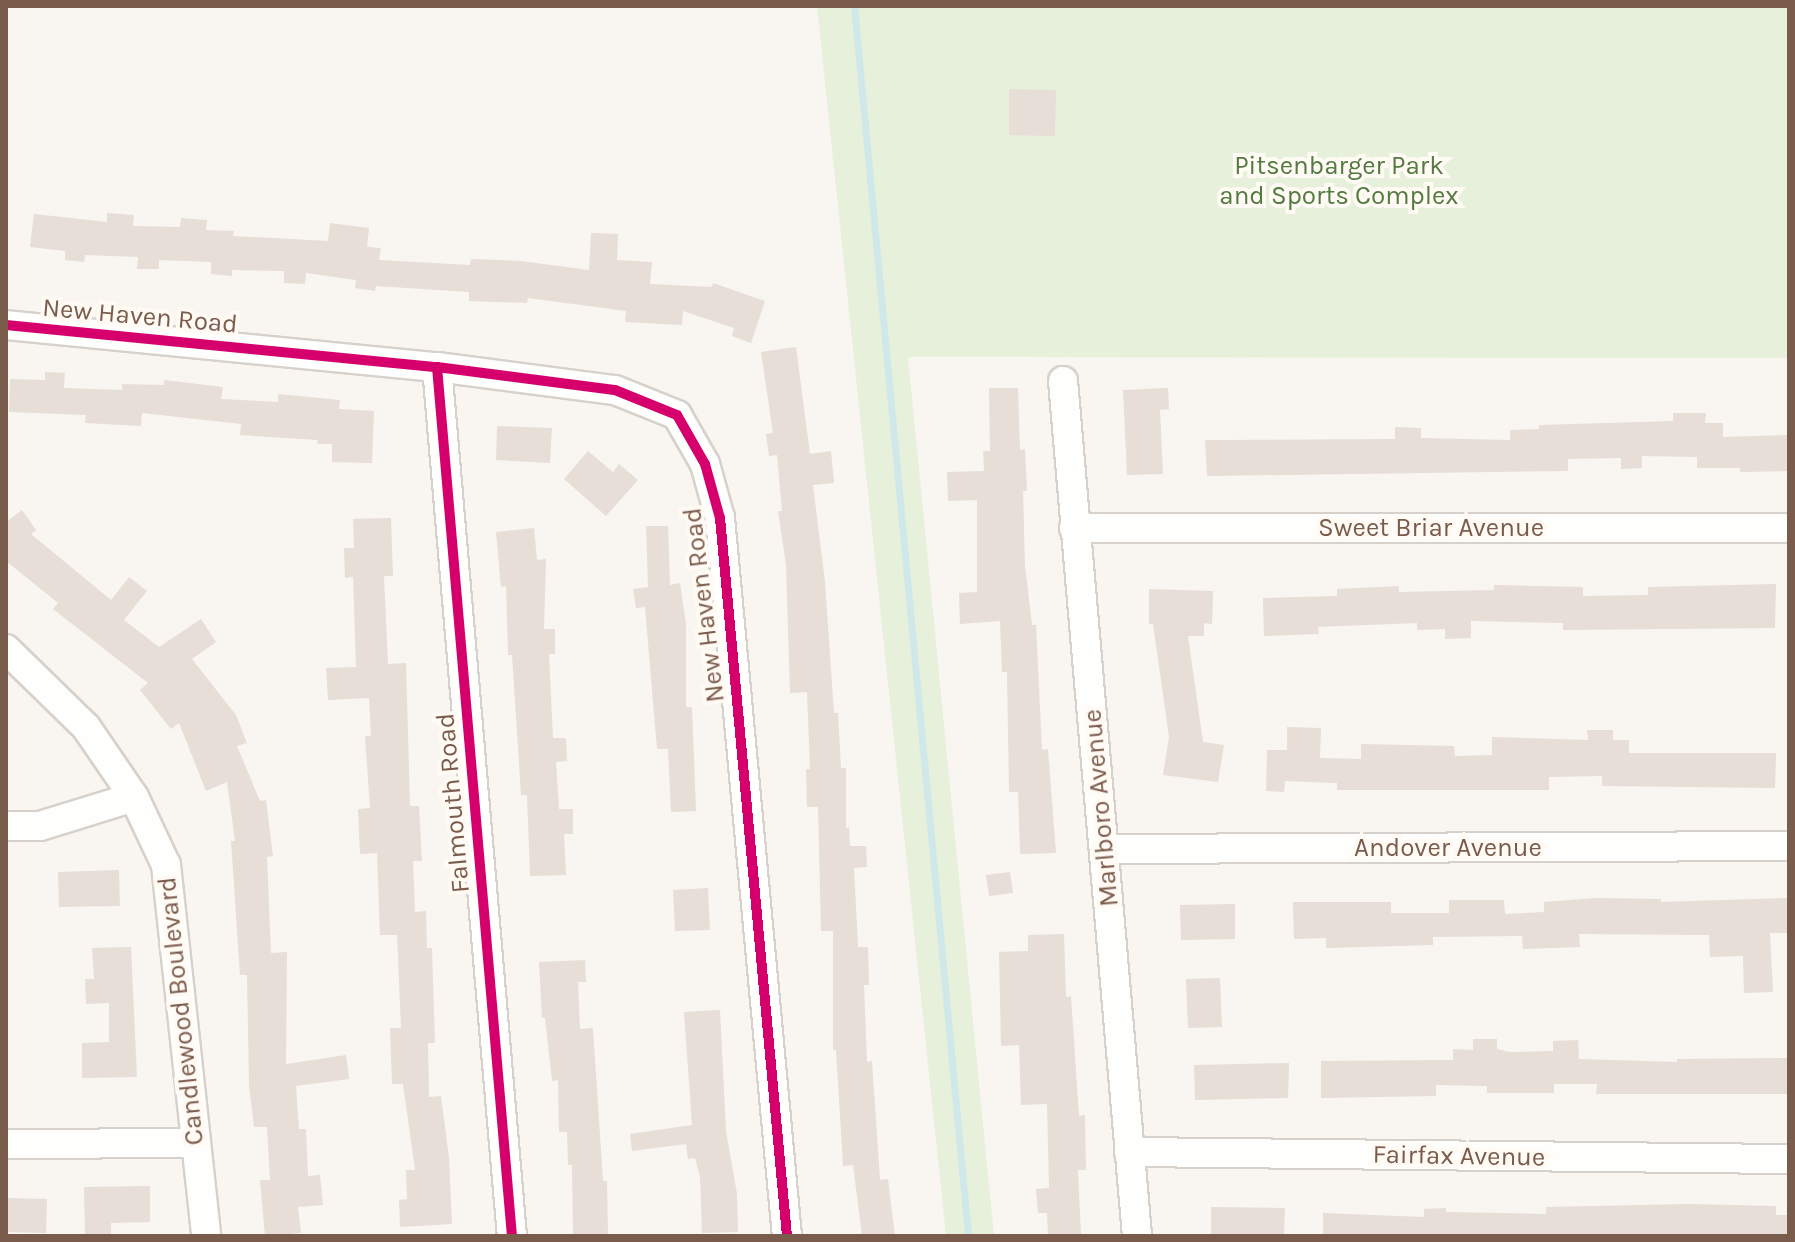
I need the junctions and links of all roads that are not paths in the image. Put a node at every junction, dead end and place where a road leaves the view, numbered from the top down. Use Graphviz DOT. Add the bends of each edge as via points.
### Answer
graph roads {
  1 [pos="6,325"];
  2 [pos="437,367"];
  3 [pos="1063,381"];
  4 [pos="1074,528"];
  5 [pos="1789,528"];
  6 [pos="6,649"];
  7 [pos="134,797"];
  8 [pos="6,826"];
  9 [pos="1789,846"];
  10 [pos="1106,849"];
  11 [pos="194,1143"];
  12 [pos="6,1144"];
  13 [pos="1129,1152"];
  14 [pos="1789,1159"];
  15 [pos="206,1236"];
  16 [pos="512,1236"];
  17 [pos="787,1236"];
  18 [pos="1137,1236"];
  1 -- 2 [label="street, New Haven Road"];
  2 -- 16 [label="street, Falmouth Road"];
  2 -- 17 [label="street, New Haven Road" via="615,390 677,415 705,464 720,518"];
  3 -- 4 [label="street, Marlboro Avenue"];
  4 -- 5 [label="street, Sweet Briar Avenue"];
  4 -- 10 [label="street, Marlboro Avenue"];
  6 -- 7 [label="street, Candlewood Boulevard" via="86,727"];
  7 -- 8 [label="street" via="40,826"];
  7 -- 11 [label="street, Candlewood Boulevard" via="166,865"];
  9 -- 10 [label="street, Andover Avenue"];
  10 -- 13 [label="street, Marlboro Avenue"];
  11 -- 12 [label="street"];
  11 -- 15 [label="street, Candlewood Boulevard"];
  13 -- 14 [label="street, Fairfax Avenue"];
  13 -- 18 [label="street, Marlboro Avenue"];
}
